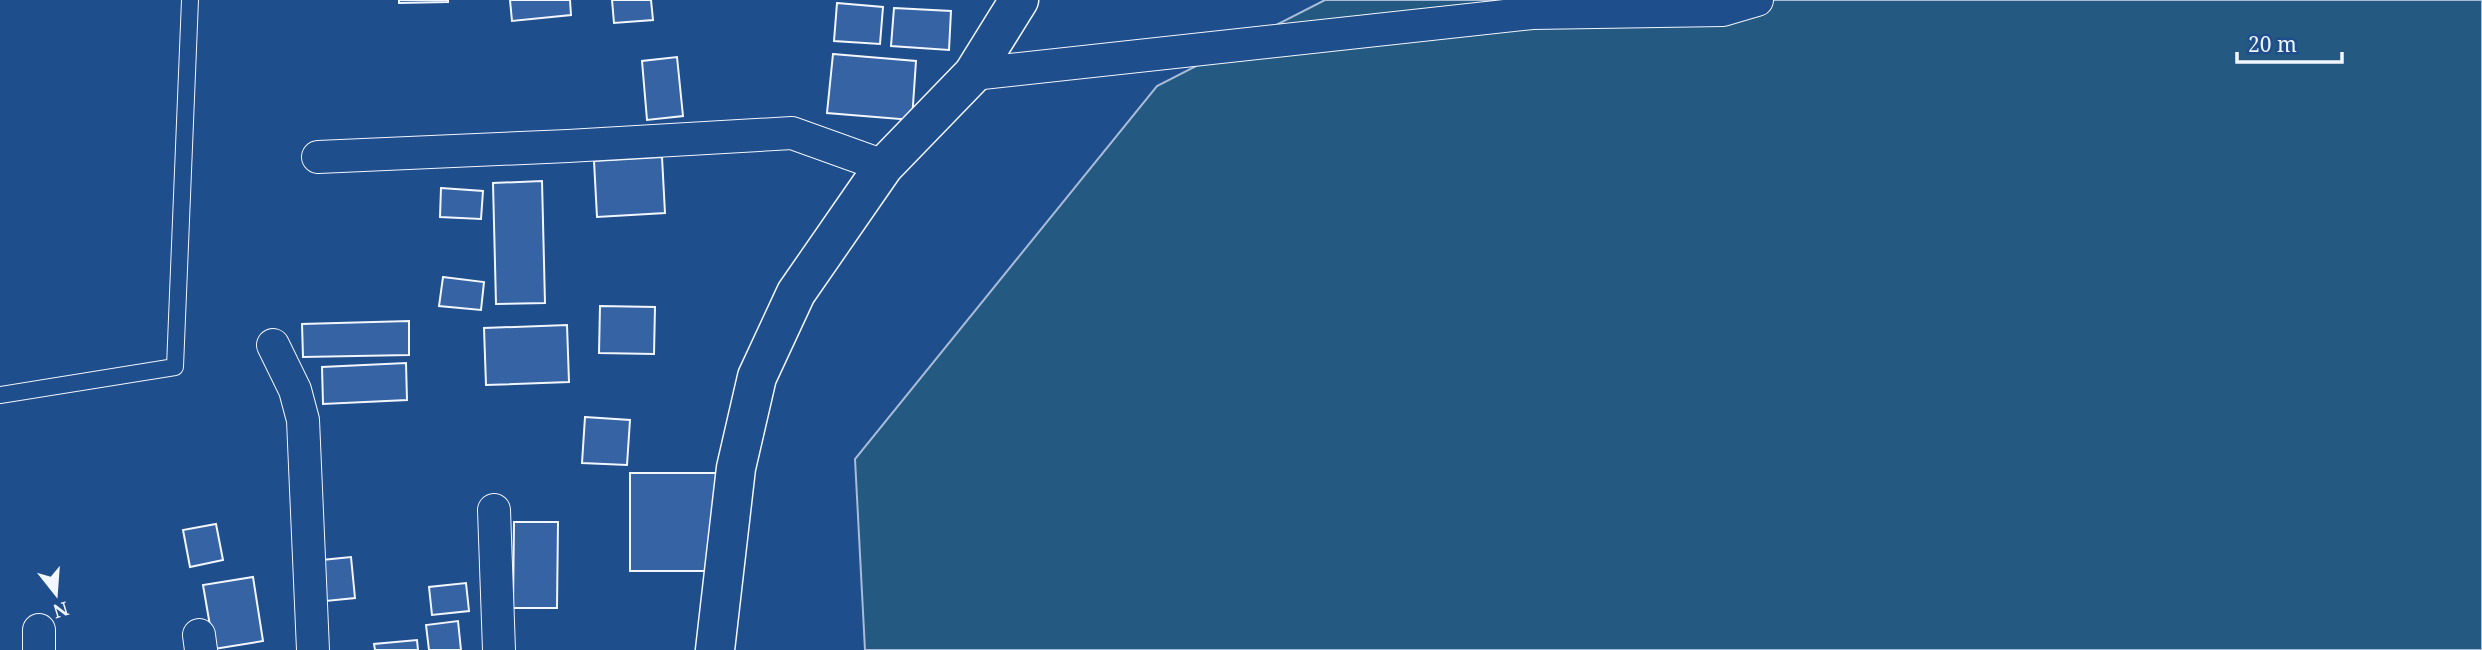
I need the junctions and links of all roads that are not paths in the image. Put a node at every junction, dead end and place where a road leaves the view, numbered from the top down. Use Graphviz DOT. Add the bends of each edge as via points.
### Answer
graph roads {
  1 [pos="190,0"];
  2 [pos="1018,0"];
  3 [pos="1757,0"];
  4 [pos="973,74"];
  5 [pos="318,157"];
  6 [pos="884,166"];
  7 [pos="272,345"];
  8 [pos="0,395"];
  9 [pos="494,510"];
  10 [pos="313,650"];
  11 [pos="499,650"];
  12 [pos="715,650"];
  1 -- 8 [label="lane" via="175,367"];
  2 -- 4 [label="street"];
  3 -- 4 [label="street" via="1723,10 1532,13"];
  4 -- 6 [label="street"];
  5 -- 6 [label="street" via="792,133"];
  6 -- 12 [label="street" via="796,293 757,377 736,468"];
  7 -- 10 [label="street" via="295,390 303,420"];
  9 -- 11 [label="street"];
}
